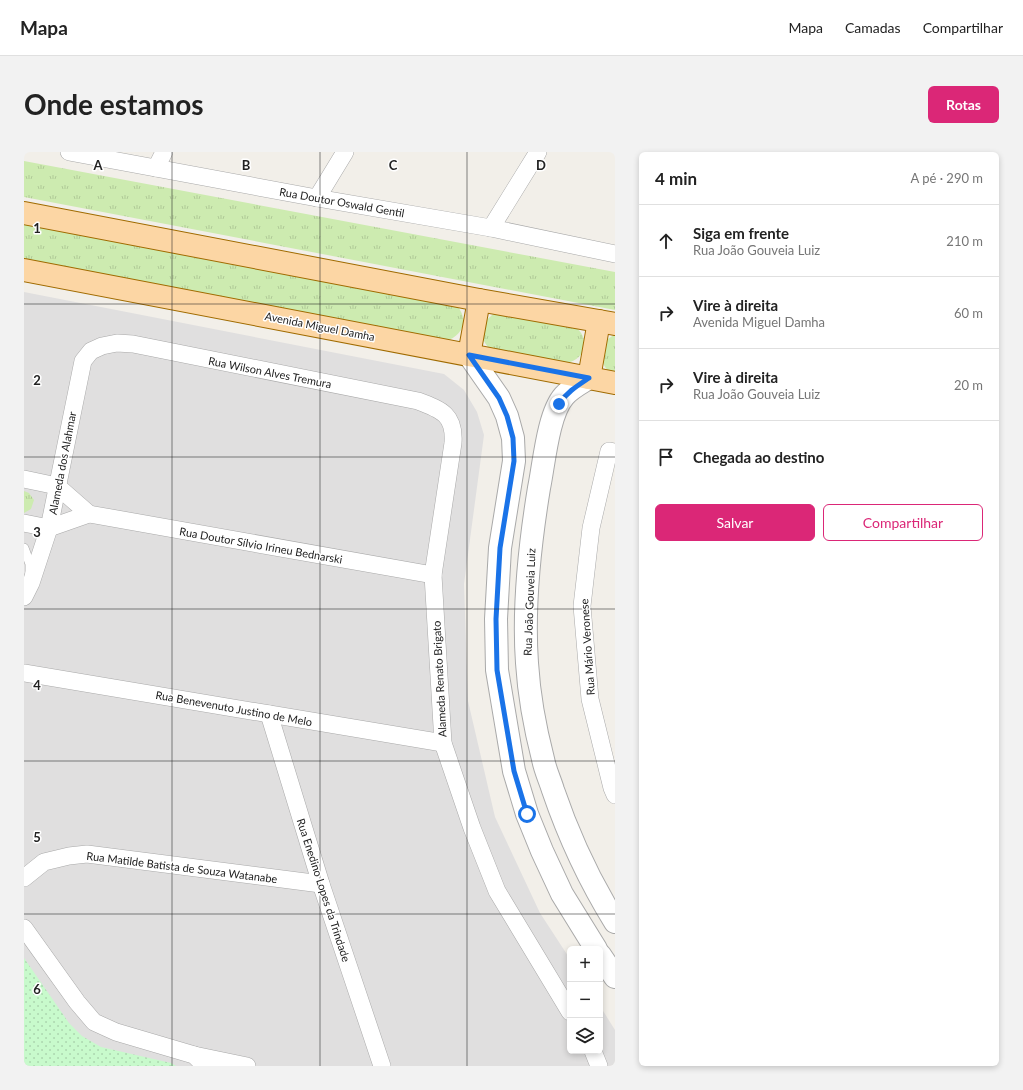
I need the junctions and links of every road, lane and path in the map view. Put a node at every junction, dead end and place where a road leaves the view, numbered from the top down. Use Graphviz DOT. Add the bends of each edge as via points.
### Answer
graph roads {
  1 [pos="69,152"];
  2 [pos="164,152"];
  3 [pos="345,152"];
  4 [pos="538,152"];
  5 [pos="156,168"];
  6 [pos="317,198"];
  7 [pos="24,213"];
  8 [pos="491,228"];
  9 [pos="615,254"];
  10 [pos="24,270"];
  11 [pos="478,300"];
  12 [pos="607,322"];
  13 [pos="90,351"];
  14 [pos="469,355"];
  15 [pos="589,378"];
  16 [pos="615,383"];
  17 [pos="446,415"];
  18 [pos="612,452"];
  19 [pos="24,479"];
  20 [pos="57,486"];
  21 [pos="89,514"];
  22 [pos="24,523"];
  23 [pos="49,528"];
  24 [pos="24,548"];
  25 [pos="433,575"];
  26 [pos="27,590"];
  27 [pos="24,673"];
  28 [pos="268,714"];
  29 [pos="443,743"];
  30 [pos="615,795"];
  31 [pos="24,878"];
  32 [pos="321,884"];
  33 [pos="615,922"];
  34 [pos="24,928"];
  35 [pos="594,946"];
  36 [pos="603,959"];
  37 [pos="615,977"];
  38 [pos="567,1007"];
  39 [pos="594,1054"];
  40 [pos="200,1060"];
  41 [pos="247,1066"];
  42 [pos="382,1066"];
  43 [pos="599,1066"];
  1 -- 5 [label="street, Rua Doutor Oswald Gentil"];
  2 -- 5 [label="street"];
  3 -- 6 [label="street"];
  4 -- 8 [label="street"];
  5 -- 6 [label="street, Rua Doutor Oswald Gentil"];
  6 -- 8 [label="street, Rua Doutor Oswald Gentil"];
  7 -- 11 [label="main road"];
  8 -- 9 [label="street, Rua Doutor Oswald Gentil"];
  10 -- 14 [label="main road, Avenida Miguel Damha"];
  11 -- 12 [label="main road"];
  11 -- 14 [label="main road"];
  12 -- 15 [label="main road"];
  13 -- 17 [label="street, Rua Wilson Alves Tremura" via="117,343 133,344 418,401 433,406"];
  13 -- 20 [label="street, Alameda dos Alahmar" via="83,361"];
  14 -- 15 [label="main road, Avenida Miguel Damha"];
  14 -- 35 [label="street" via="499,398 513,438 514,461 500,548 496,619 497,670 514,771 542,851 562,894"];
  15 -- 16 [label="main road, Avenida Miguel Damha"];
  15 -- 33 [label="street, Rua João Gouveia Luiz" via="564,395 552,422 531,549 527,663 532,707 543,760 569,835 588,876"];
  17 -- 25 [label="street, Alameda Renato Brigato" via="452,425 453,443"];
  18 -- 30 [label="street, Rua Mário Veronese" via="591,528 582,606 590,699"];
  19 -- 20 [label="street"];
  20 -- 21 [label="street"];
  20 -- 23 [label="street, Alameda dos Alahmar"];
  21 -- 23 [label="street, Rua Doutor Sílvio Irineu Bednarski"];
  21 -- 25 [label="street, Rua Doutor Sílvio Irineu Bednarski"];
  22 -- 23 [label="street"];
  23 -- 26 [label="street, Alameda dos Alahmar"];
  24 -- 26 [label="lane" via="30,564"];
  25 -- 29 [label="street, Alameda Renato Brigato"];
  27 -- 28 [label="street, Rua Benevenuto Justino de Melo"];
  28 -- 29 [label="street, Rua Benevenuto Justino de Melo"];
  28 -- 32 [label="street, Rua Enedino Lopes da Trindade"];
  29 -- 38 [label="street, Alameda Renato Brigato" via="497,891"];
  31 -- 32 [label="street, Rua Matilde Batista de Souza Watanabe" via="44,862 87,854"];
  32 -- 42 [label="street, Rua Enedino Lopes da Trindade"];
  34 -- 40 [label="street" via="94,1022"];
  36 -- 37 [label="street"];
  39 -- 43 [label="street"];
  40 -- 41 [label="street"];
}
